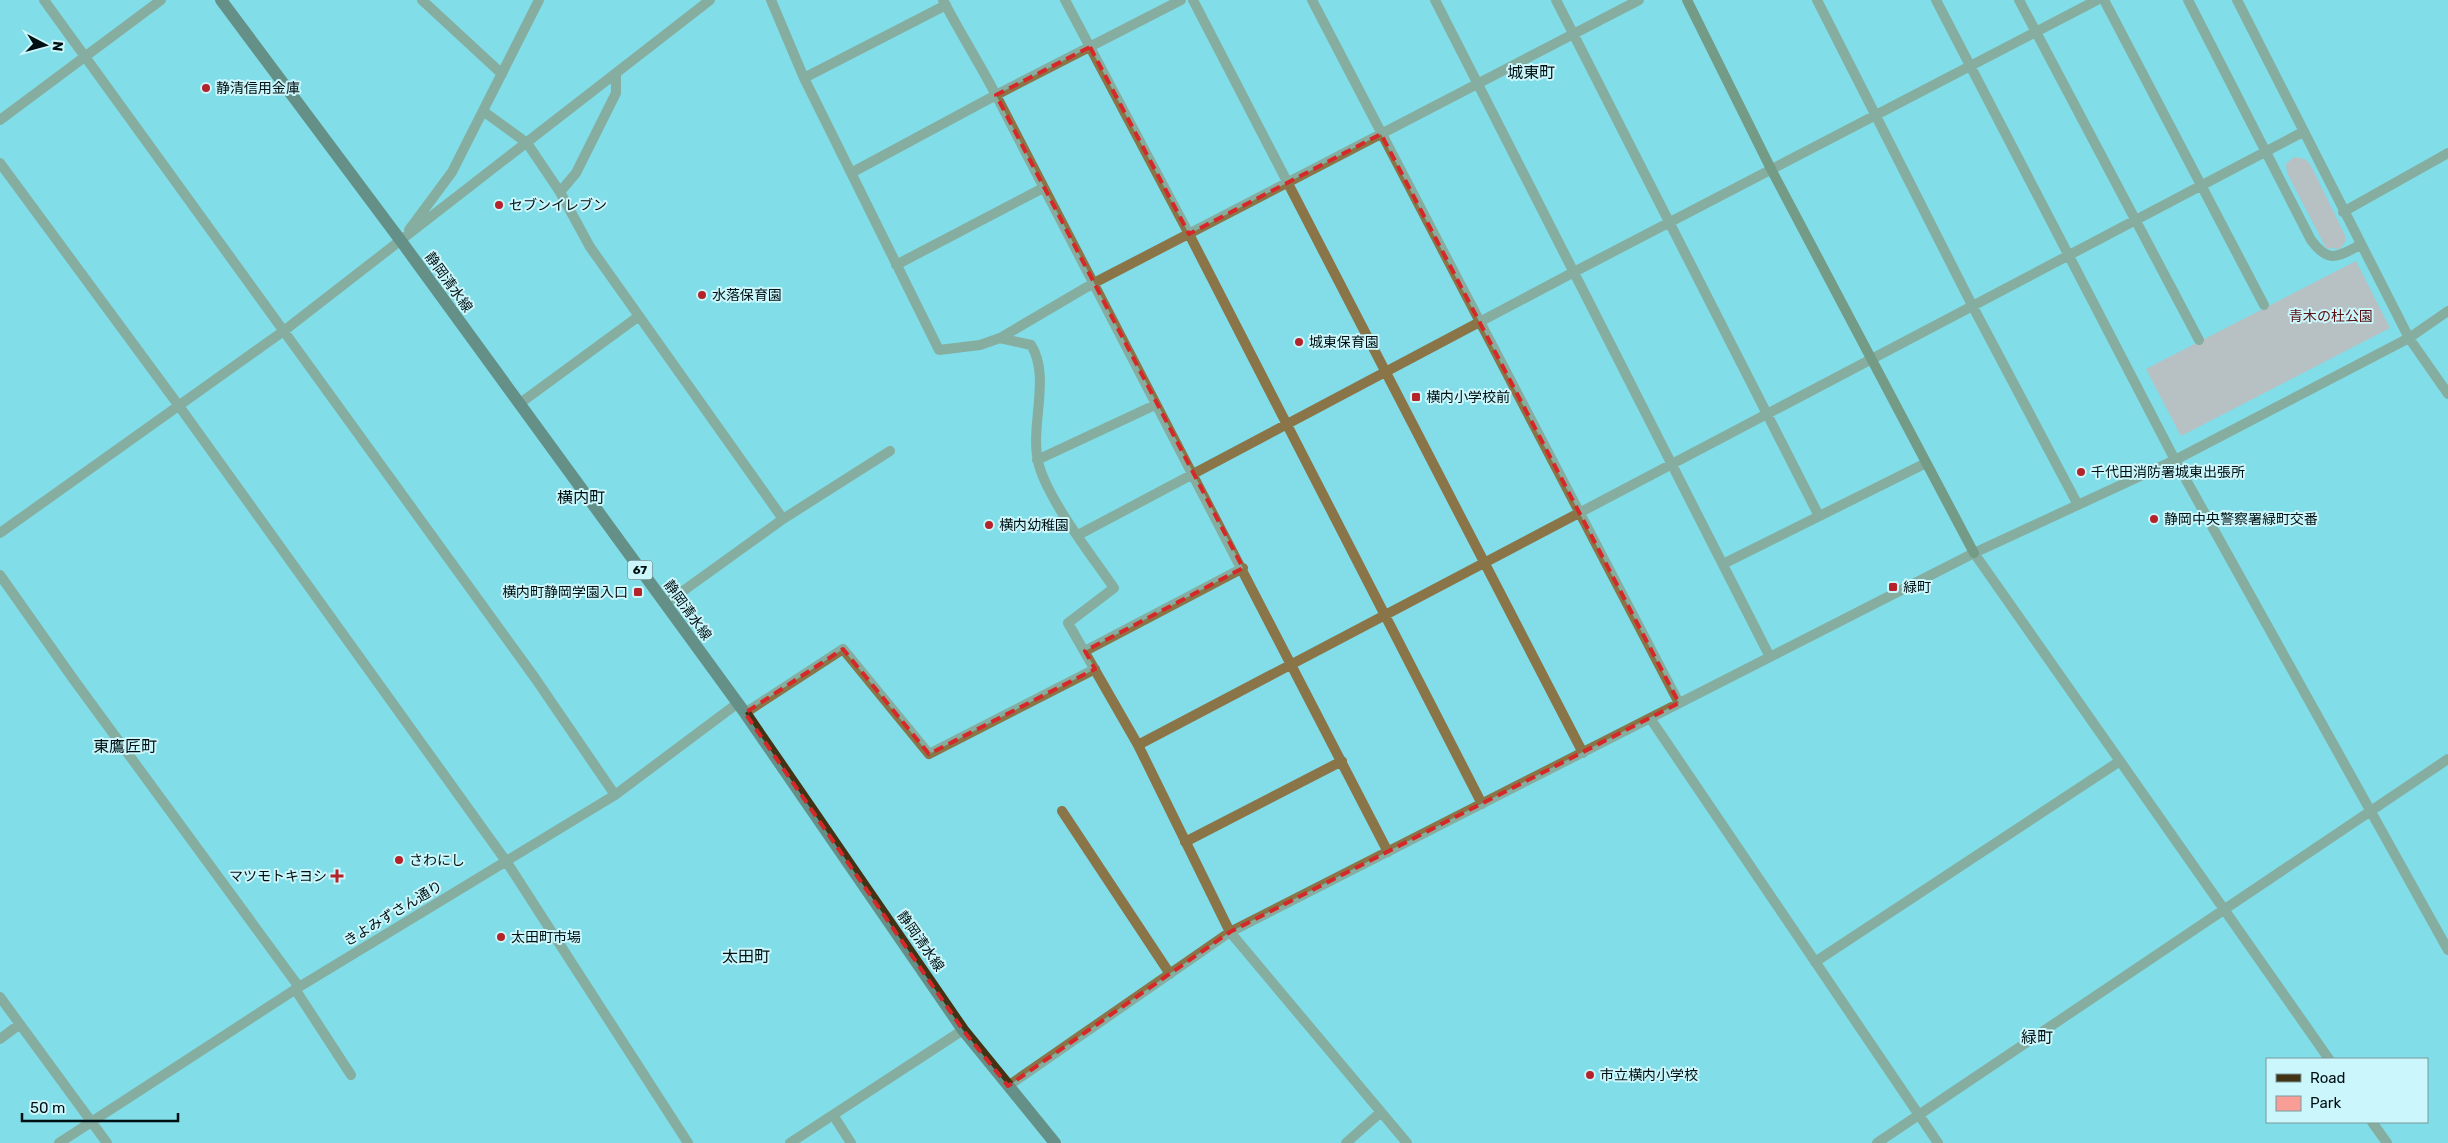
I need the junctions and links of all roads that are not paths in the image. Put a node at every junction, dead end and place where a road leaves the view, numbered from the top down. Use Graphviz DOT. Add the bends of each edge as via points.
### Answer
graph roads {
  1 [pos="44,0"];
  2 [pos="161,0"];
  3 [pos="221,0"];
  4 [pos="539,0"];
  5 [pos="710,0"];
  6 [pos="771,0"];
  7 [pos="1065,0"];
  8 [pos="1181,0"];
  9 [pos="1193,0"];
  10 [pos="1312,0"];
  11 [pos="1435,0"];
  12 [pos="1556,0"];
  13 [pos="1639,0"];
  14 [pos="1687,0"];
  15 [pos="1817,0"];
  16 [pos="1936,0"];
  17 [pos="2019,0"];
  18 [pos="2097,0"];
  19 [pos="2104,0"];
  20 [pos="2188,0"];
  21 [pos="2237,0"];
  22 [pos="424,1"];
  23 [pos="944,3"];
  24 [pos="2036,32"];
  25 [pos="1573,34"];
  26 [pos="1090,47"];
  27 [pos="84,56"];
  28 [pos="1970,66"];
  29 [pos="502,74"];
  30 [pos="616,74"];
  31 [pos="804,78"];
  32 [pos="1478,84"];
  33 [pos="996,95"];
  34 [pos="483,111"];
  35 [pos="1876,116"];
  36 [pos="0,120"];
  37 [pos="2303,132"];
  38 [pos="1381,134"];
  39 [pos="527,143"];
  40 [pos="2266,152"];
  41 [pos="2448,153"];
  42 [pos="0,163"];
  43 [pos="1772,171"];
  44 [pos="851,173"];
  45 [pos="1289,182"];
  46 [pos="2202,185"];
  47 [pos="1043,188"];
  48 [pos="560,192"];
  49 [pos="2343,212"];
  50 [pos="2136,220"];
  51 [pos="1670,223"];
  52 [pos="1189,234"];
  53 [pos="401,241"];
  54 [pos="2360,245"];
  55 [pos="2068,256"];
  56 [pos="896,265"];
  57 [pos="1574,272"];
  58 [pos="1092,284"];
  59 [pos="2264,305"];
  60 [pos="1973,307"];
  61 [pos="2448,311"];
  62 [pos="639,316"];
  63 [pos="1479,322"];
  64 [pos="285,330"];
  65 [pos="1000,338"];
  66 [pos="2409,338"];
  67 [pos="2199,340"];
  68 [pos="1872,361"];
  69 [pos="1385,372"];
  70 [pos="2448,394"];
  71 [pos="519,404"];
  72 [pos="1155,405"];
  73 [pos="179,406"];
  74 [pos="1767,414"];
  75 [pos="1287,425"];
  76 [pos="890,451"];
  77 [pos="1038,460"];
  78 [pos="2175,460"];
  79 [pos="1926,463"];
  80 [pos="1672,466"];
  81 [pos="1191,474"];
  82 [pos="2078,505"];
  83 [pos="1580,514"];
  84 [pos="1819,516"];
  85 [pos="783,519"];
  86 [pos="0,533"];
  87 [pos="1078,535"];
  88 [pos="1974,553"];
  89 [pos="1484,563"];
  90 [pos="1723,564"];
  91 [pos="1243,568"];
  92 [pos="0,575"];
  93 [pos="665,604"];
  94 [pos="1385,616"];
  95 [pos="1085,650"];
  96 [pos="1770,657"];
  97 [pos="1292,664"];
  98 [pos="1096,669"];
  99 [pos="1679,703"];
  100 [pos="741,708"];
  101 [pos="1650,718"];
  102 [pos="1138,745"];
  103 [pos="1583,753"];
  104 [pos="2448,759"];
  105 [pos="1342,761"];
  106 [pos="2120,761"];
  107 [pos="615,795"];
  108 [pos="1482,804"];
  109 [pos="1062,811"];
  110 [pos="2370,813"];
  111 [pos="1185,842"];
  112 [pos="1388,852"];
  113 [pos="506,861"];
  114 [pos="2225,910"];
  115 [pos="1230,932"];
  116 [pos="2448,950"];
  117 [pos="1815,962"];
  118 [pos="1170,974"];
  119 [pos="297,988"];
  120 [pos="0,997"];
  121 [pos="20,1024"];
  122 [pos="963,1030"];
  123 [pos="0,1039"];
  124 [pos="2328,1058"];
  125 [pos="351,1075"];
  126 [pos="1008,1086"];
  127 [pos="1381,1112"];
  128 [pos="833,1115"];
  129 [pos="1919,1115"];
  130 [pos="92,1122"];
  131 [pos="2373,1123"];
  132 [pos="59,1143"];
  133 [pos="107,1143"];
  134 [pos="688,1143"];
  135 [pos="790,1143"];
  136 [pos="851,1143"];
  137 [pos="1055,1143"];
  138 [pos="1346,1143"];
  139 [pos="1407,1143"];
  140 [pos="1877,1143"];
  141 [pos="1938,1143"];
  142 [pos="2387,1143"];
  1 -- 27 [label="street"];
  2 -- 27 [label="street"];
  3 -- 53 [label="main road, 静岡清水線 / 67"];
  4 -- 29 [label="street"];
  5 -- 30 [label="street"];
  6 -- 31 [label="street"];
  7 -- 26 [label="street"];
  8 -- 26 [label="street"];
  9 -- 45 [label="street"];
  10 -- 38 [label="street"];
  11 -- 32 [label="street"];
  12 -- 25 [label="street"];
  13 -- 25 [label="street"];
  14 -- 43 [label="street"];
  15 -- 35 [label="street"];
  16 -- 28 [label="street"];
  17 -- 24 [label="street"];
  18 -- 24 [label="street"];
  19 -- 46 [label="street"];
  20 -- 40 [label="street"];
  21 -- 37 [label="street"];
  22 -- 29 [label="street"];
  23 -- 31 [label="street"];
  23 -- 33 [label="street"];
  24 -- 28 [label="street"];
  24 -- 50 [label="street"];
  25 -- 32 [label="street"];
  25 -- 51 [label="street"];
  26 -- 33 [label="street"];
  26 -- 52 [label="street"];
  27 -- 36 [label="street"];
  27 -- 64 [label="street"];
  28 -- 35 [label="street"];
  28 -- 55 [label="street"];
  29 -- 34 [label="street"];
  30 -- 39 [label="street"];
  30 -- 48 [label="street" via="616,93 576,173"];
  31 -- 44 [label="street"];
  32 -- 38 [label="street"];
  32 -- 57 [label="street"];
  33 -- 44 [label="street"];
  33 -- 47 [label="street"];
  34 -- 39 [label="street"];
  34 -- 53 [label="street" via="452,172"];
  35 -- 43 [label="street"];
  35 -- 60 [label="street"];
  37 -- 40 [label="street"];
  37 -- 49 [label="street"];
  38 -- 45 [label="street"];
  38 -- 63 [label="street"];
  39 -- 48 [label="street"];
  39 -- 53 [label="street"];
  40 -- 46 [label="street"];
  40 -- 54 [label="street" via="2318,250 2337,257"];
  41 -- 49 [label="street"];
  42 -- 73 [label="street"];
  43 -- 51 [label="street"];
  43 -- 68 [label="street"];
  44 -- 56 [label="street"];
  45 -- 52 [label="street"];
  45 -- 69 [label="street"];
  46 -- 50 [label="street"];
  46 -- 59 [label="street"];
  47 -- 56 [label="street"];
  47 -- 58 [label="street"];
  48 -- 62 [label="street" via="590,247"];
  49 -- 54 [label="street"];
  50 -- 55 [label="street"];
  50 -- 67 [label="street"];
  51 -- 57 [label="street"];
  51 -- 74 [label="street"];
  52 -- 58 [label="street"];
  52 -- 75 [label="street"];
  53 -- 64 [label="street"];
  53 -- 71 [label="main road, 静岡清水線 / 67"];
  54 -- 66 [label="street"];
  55 -- 60 [label="street"];
  55 -- 78 [label="street"];
  56 -- 65 [label="street" via="939,350 980,345"];
  57 -- 63 [label="street"];
  57 -- 80 [label="street"];
  58 -- 65 [label="street"];
  58 -- 72 [label="street"];
  60 -- 68 [label="street"];
  60 -- 82 [label="street"];
  61 -- 66 [label="street"];
  62 -- 71 [label="street"];
  62 -- 85 [label="street"];
  63 -- 69 [label="street"];
  63 -- 83 [label="street"];
  64 -- 73 [label="street"];
  64 -- 107 [label="street"];
  65 -- 77 [label="street" via="1031,345 1037,354 1040,373 1035,441"];
  66 -- 70 [label="street"];
  66 -- 78 [label="street"];
  68 -- 74 [label="street"];
  68 -- 79 [label="street"];
  69 -- 75 [label="street"];
  69 -- 89 [label="street"];
  71 -- 93 [label="main road, 静岡清水線 / 67"];
  72 -- 77 [label="street"];
  72 -- 81 [label="street"];
  73 -- 86 [label="street"];
  73 -- 113 [label="street"];
  74 -- 80 [label="street"];
  74 -- 84 [label="street"];
  75 -- 81 [label="street"];
  75 -- 94 [label="street"];
  76 -- 85 [label="street"];
  77 -- 87 [label="street" via="1042,478"];
  78 -- 82 [label="street"];
  78 -- 110 [label="street"];
  79 -- 84 [label="street"];
  79 -- 88 [label="street"];
  80 -- 83 [label="street"];
  80 -- 90 [label="street"];
  81 -- 87 [label="street"];
  81 -- 91 [label="street"];
  82 -- 88 [label="street"];
  83 -- 89 [label="street"];
  83 -- 99 [label="street"];
  84 -- 90 [label="street"];
  85 -- 93 [label="street"];
  87 -- 95 [label="street" via="1114,588 1068,623"];
  88 -- 96 [label="street"];
  88 -- 106 [label="street"];
  89 -- 94 [label="street"];
  89 -- 103 [label="street"];
  90 -- 96 [label="street"];
  91 -- 95 [label="street"];
  91 -- 97 [label="street"];
  92 -- 119 [label="street"];
  93 -- 100 [label="main road, 静岡清水線 / 67"];
  94 -- 97 [label="street"];
  94 -- 108 [label="street"];
  95 -- 98 [label="street"];
  96 -- 99 [label="street"];
  97 -- 102 [label="street"];
  97 -- 105 [label="street"];
  98 -- 100 [label="street, きよみずさん通り" via="929,754 843,649"];
  98 -- 102 [label="street"];
  99 -- 101 [label="street"];
  100 -- 107 [label="street, きよみずさん通り"];
  100 -- 122 [label="main road, 静岡清水線 / 67"];
  101 -- 103 [label="street"];
  101 -- 117 [label="street"];
  102 -- 111 [label="street"];
  103 -- 108 [label="street"];
  104 -- 110 [label="street"];
  105 -- 111 [label="street"];
  105 -- 112 [label="street"];
  106 -- 114 [label="street"];
  106 -- 117 [label="street"];
  107 -- 113 [label="street, きよみずさん通り"];
  108 -- 112 [label="street"];
  109 -- 118 [label="street"];
  110 -- 114 [label="street"];
  110 -- 116 [label="street"];
  111 -- 115 [label="street"];
  112 -- 115 [label="street"];
  113 -- 119 [label="street, きよみずさん通り"];
  113 -- 134 [label="street"];
  114 -- 124 [label="street"];
  114 -- 129 [label="street"];
  115 -- 118 [label="street"];
  115 -- 127 [label="street"];
  117 -- 129 [label="street"];
  118 -- 126 [label="street"];
  119 -- 125 [label="street"];
  119 -- 130 [label="street, きよみずさん通り"];
  120 -- 121 [label="street"];
  121 -- 123 [label="street"];
  121 -- 130 [label="street"];
  122 -- 126 [label="main road, 静岡清水線 / 67"];
  122 -- 128 [label="street"];
  126 -- 137 [label="main road, 静岡清水線 / 67"];
  127 -- 138 [label="street"];
  127 -- 139 [label="street"];
  128 -- 135 [label="street"];
  128 -- 136 [label="street"];
  129 -- 140 [label="street"];
  129 -- 141 [label="street"];
  130 -- 132 [label="street, きよみずさん通り"];
  130 -- 133 [label="street"];
  131 -- 142 [label="street"];
}
